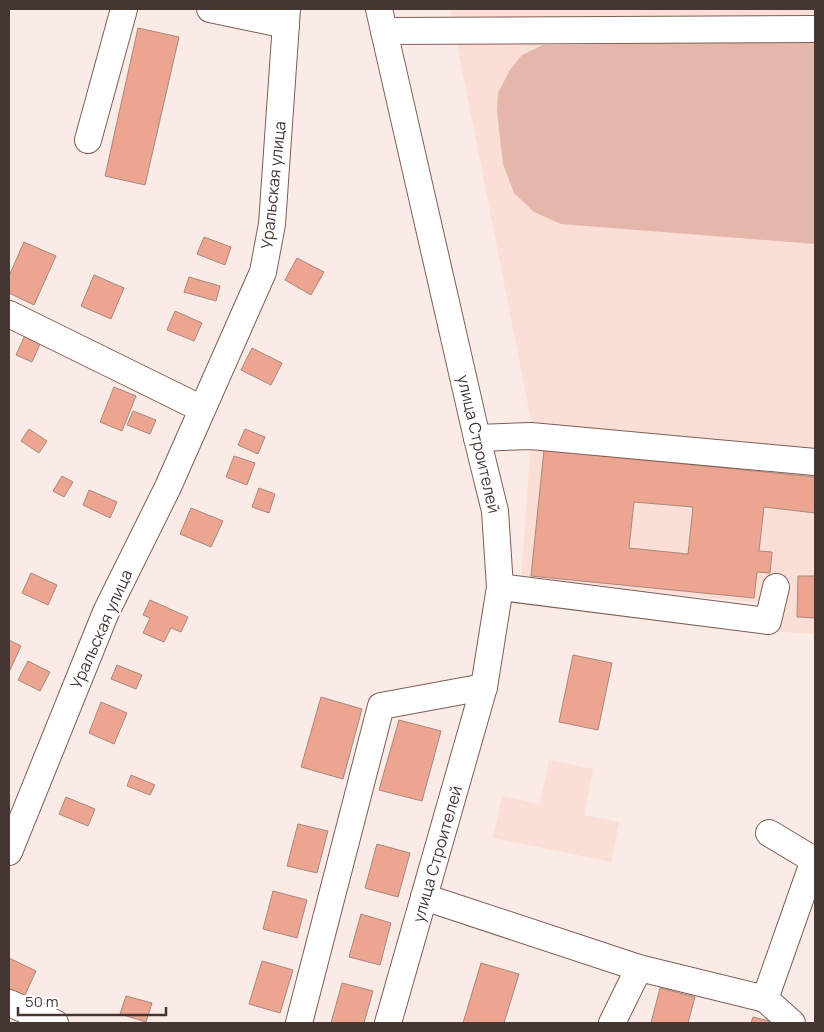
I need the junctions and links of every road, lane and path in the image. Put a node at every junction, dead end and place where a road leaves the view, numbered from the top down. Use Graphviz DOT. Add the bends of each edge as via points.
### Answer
graph roads {
  1 [pos="124,9"];
  2 [pos="210,9"];
  3 [pos="286,17"];
  4 [pos="382,20"];
  5 [pos="815,29"];
  6 [pos="88,140"];
  7 [pos="9,314"];
  8 [pos="202,409"];
  9 [pos="477,438"];
  10 [pos="815,462"];
  11 [pos="500,587"];
  12 [pos="776,587"];
  13 [pos="484,687"];
  14 [pos="769,832"];
  15 [pos="9,852"];
  16 [pos="424,897"];
  17 [pos="639,968"];
  18 [pos="766,998"];
  19 [pos="9,1003"];
  20 [pos="55,1023"];
  21 [pos="298,1023"];
  22 [pos="388,1023"];
  23 [pos="612,1023"];
  24 [pos="792,1023"];
  1 -- 6 [label="street"];
  2 -- 3 [label="street"];
  3 -- 8 [label="street, Уральская улица" via="272,224 263,272"];
  4 -- 5 [label="street"];
  4 -- 9 [label="street, улица Строителей"];
  7 -- 8 [label="street"];
  8 -- 15 [label="street, Уральская улица" via="106,612"];
  9 -- 10 [label="street" via="531,436"];
  9 -- 11 [label="street, улица Строителей" via="496,511"];
  11 -- 12 [label="street" via="768,621"];
  11 -- 13 [label="street, улица Строителей"];
  13 -- 16 [label="street, улица Строителей"];
  13 -- 21 [label="street" via="381,706"];
  14 -- 18 [label="street" via="814,860"];
  16 -- 17 [label="street"];
  16 -- 22 [label="street, улица Строителей"];
  17 -- 18 [label="street"];
  17 -- 23 [label="street"];
  18 -- 24 [label="street"];
  19 -- 20 [label="street"];
}
